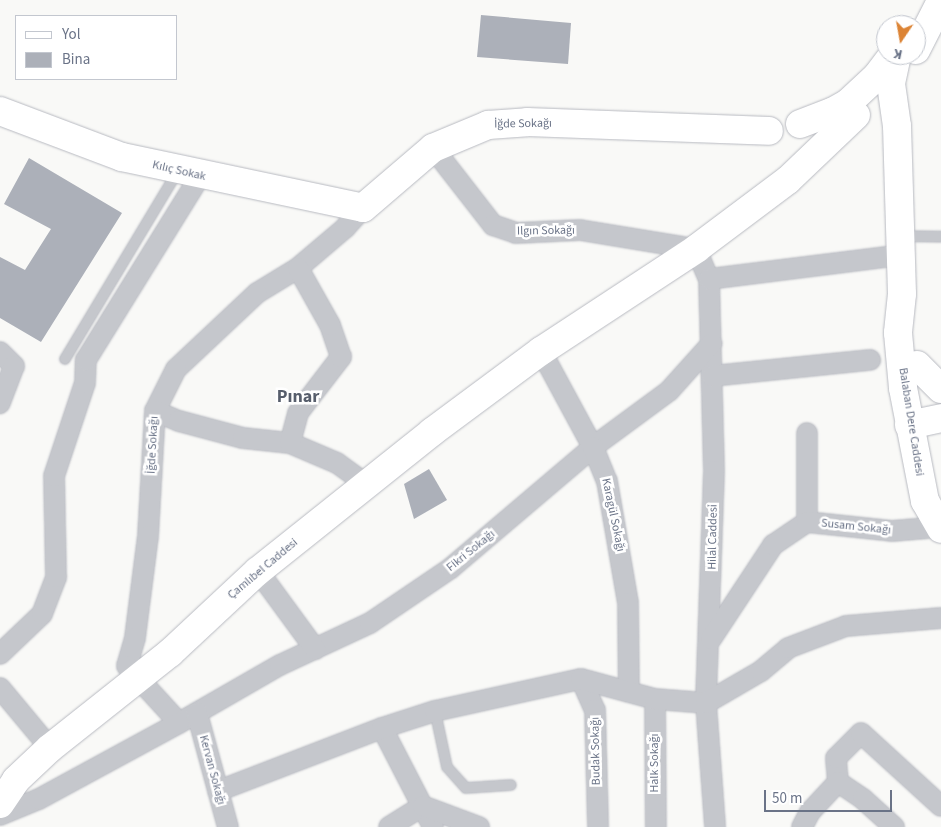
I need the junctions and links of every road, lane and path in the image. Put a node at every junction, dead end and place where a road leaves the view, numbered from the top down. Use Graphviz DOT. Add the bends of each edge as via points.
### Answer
graph roads {
  1 [pos="922,0"];
  2 [pos="941,1"];
  3 [pos="915,15"];
  4 [pos="926,30"];
  5 [pos="885,65"];
  6 [pos="895,65"];
  7 [pos="910,65"];
  8 [pos="856,102"];
  9 [pos="895,103"];
  10 [pos="0,111"];
  11 [pos="800,124"];
  12 [pos="769,131"];
  13 [pos="433,148"];
  14 [pos="819,151"];
  15 [pos="189,174"];
  16 [pos="363,208"];
  17 [pos="941,237"];
  18 [pos="901,245"];
  19 [pos="696,249"];
  20 [pos="298,268"];
  21 [pos="709,279"];
  22 [pos="902,294"];
  23 [pos="712,343"];
  24 [pos="541,351"];
  25 [pos="0,352"];
  26 [pos="65,359"];
  27 [pos="870,360"];
  28 [pos="917,365"];
  29 [pos="712,376"];
  30 [pos="941,389"];
  31 [pos="0,403"];
  32 [pos="155,410"];
  33 [pos="927,429"];
  34 [pos="807,433"];
  35 [pos="290,443"];
  36 [pos="594,447"];
  37 [pos="367,484"];
  38 [pos="941,494"];
  39 [pos="807,522"];
  40 [pos="941,522"];
  41 [pos="258,571"];
  42 [pos="941,618"];
  43 [pos="709,641"];
  44 [pos="315,649"];
  45 [pos="0,654"];
  46 [pos="138,678"];
  47 [pos="581,679"];
  48 [pos="0,688"];
  49 [pos="629,692"];
  50 [pos="654,699"];
  51 [pos="706,702"];
  52 [pos="435,711"];
  53 [pos="197,712"];
  54 [pos="178,724"];
  55 [pos="382,728"];
  56 [pos="50,748"];
  57 [pos="838,782"];
  58 [pos="511,785"];
  59 [pos="218,791"];
  60 [pos="0,804"];
  61 [pos="424,806"];
  62 [pos="941,806"];
  63 [pos="0,815"];
  64 [pos="227,827"];
  65 [pos="389,827"];
  66 [pos="433,827"];
  67 [pos="479,827"];
  68 [pos="598,827"];
  69 [pos="656,827"];
  70 [pos="715,827"];
  71 [pos="802,827"];
  72 [pos="894,827"];
  1 -- 3 [label="main road"];
  2 -- 4 [label="main road"];
  5 -- 8 [label="main road, Çamlıbel Caddesi"];
  6 -- 9 [label="main road, Balaban Dere Caddesi" via="891,84"];
  7 -- 9 [label="main road"];
  8 -- 9 [label="main road" via="878,113"];
  8 -- 11 [label="main road"];
  8 -- 14 [label="main road, Çamlıbel Caddesi"];
  9 -- 18 [label="main road, Balaban Dere Caddesi"];
  10 -- 15 [label="main road, Kılıç Sokak" via="122,157"];
  11 -- 12 [label="main road"];
  11 -- 14 [label="main road" via="816,132"];
  12 -- 13 [label="main road, İğde Sokağı" via="527,122 488,125 454,136"];
  12 -- 14 [label="main road"];
  13 -- 16 [label="main road, İğde Sokağı"];
  13 -- 19 [label="street, Ilgın Sokağı" via="493,225 516,233 580,230"];
  14 -- 19 [label="main road, Çamlıbel Caddesi" via="788,180"];
  15 -- 16 [label="main road, Kılıç Sokak"];
  15 -- 26 [label="lane"];
  15 -- 45 [label="street" via="86,360 85,383 54,476 56,577 42,614"];
  16 -- 20 [label="street, İğde Sokağı"];
  17 -- 18 [label="lane"];
  18 -- 21 [label="street"];
  18 -- 22 [label="main road, Balaban Dere Caddesi"];
  19 -- 21 [label="street, Hilal Caddesi"];
  19 -- 24 [label="main road, Çamlıbel Caddesi"];
  20 -- 32 [label="street, İğde Sokağı" via="257,293 176,369"];
  20 -- 35 [label="street" via="330,325 341,357 298,414"];
  21 -- 23 [label="street, Hilal Caddesi"];
  22 -- 28 [label="main road, Balaban Dere Caddesi" via="913,332"];
  22 -- 33 [label="main road, Balaban Dere Caddesi" via="898,333"];
  23 -- 29 [label="street, Hilal Caddesi"];
  23 -- 36 [label="street, Fikri Sokağı" via="669,391"];
  24 -- 36 [label="street, Karagül Sokağı"];
  24 -- 37 [label="main road, Çamlıbel Caddesi"];
  25 -- 31 [label="street" via="14,366"];
  27 -- 29 [label="street"];
  28 -- 30 [label="main road"];
  28 -- 33 [label="main road, Balaban Dere Caddesi"];
  29 -- 43 [label="street, Hilal Caddesi" via="714,471"];
  32 -- 35 [label="street" via="179,421 243,438"];
  32 -- 46 [label="street, İğde Sokağı" via="148,536 135,638 127,666"];
  33 -- 38 [label="main road, Balaban Dere Caddesi"];
  33 -- 40 [label="main road, Balaban Dere Caddesi" via="924,501"];
  34 -- 39 [label="street"];
  35 -- 37 [label="street" via="336,463"];
  36 -- 44 [label="street, Fikri Sokağı" via="450,568 370,623"];
  36 -- 49 [label="street, Karagül Sokağı" via="607,481 621,554 628,603"];
  37 -- 41 [label="main road, Çamlıbel Caddesi"];
  39 -- 40 [label="street, Susam Sokağı" via="892,531"];
  39 -- 43 [label="street, Susam Sokağı" via="773,545"];
  41 -- 44 [label="street"];
  41 -- 46 [label="main road, Çamlıbel Caddesi"];
  42 -- 51 [label="street" via="846,626 788,648 761,671"];
  43 -- 51 [label="street, Hilal Caddesi"];
  44 -- 53 [label="street, Fikri Sokağı"];
  46 -- 54 [label="street"];
  46 -- 56 [label="main road, Çamlıbel Caddesi"];
  47 -- 49 [label="street"];
  47 -- 52 [label="street"];
  47 -- 68 [label="street, Budak Sokağı" via="595,710"];
  48 -- 56 [label="street"];
  49 -- 50 [label="street"];
  50 -- 51 [label="street"];
  50 -- 69 [label="street, Halk Sokağı"];
  51 -- 70 [label="street, Hilal Caddesi"];
  52 -- 55 [label="street"];
  52 -- 58 [label="lane" via="447,767 466,788"];
  53 -- 54 [label="street, Fikri Sokağı"];
  53 -- 59 [label="street, Kervan Sokağı"];
  54 -- 63 [label="street, Fikri Sokağı" via="39,799"];
  55 -- 59 [label="street"];
  55 -- 61 [label="street"];
  56 -- 60 [label="main road, Çamlıbel Caddesi" via="16,780"];
  57 -- 62 [label="street" via="836,758 861,733"];
  57 -- 71 [label="street" via="810,812"];
  57 -- 72 [label="street"];
  59 -- 64 [label="street, Kervan Sokağı"];
  61 -- 65 [label="street"];
  61 -- 66 [label="street"];
  61 -- 67 [label="street"];
}
